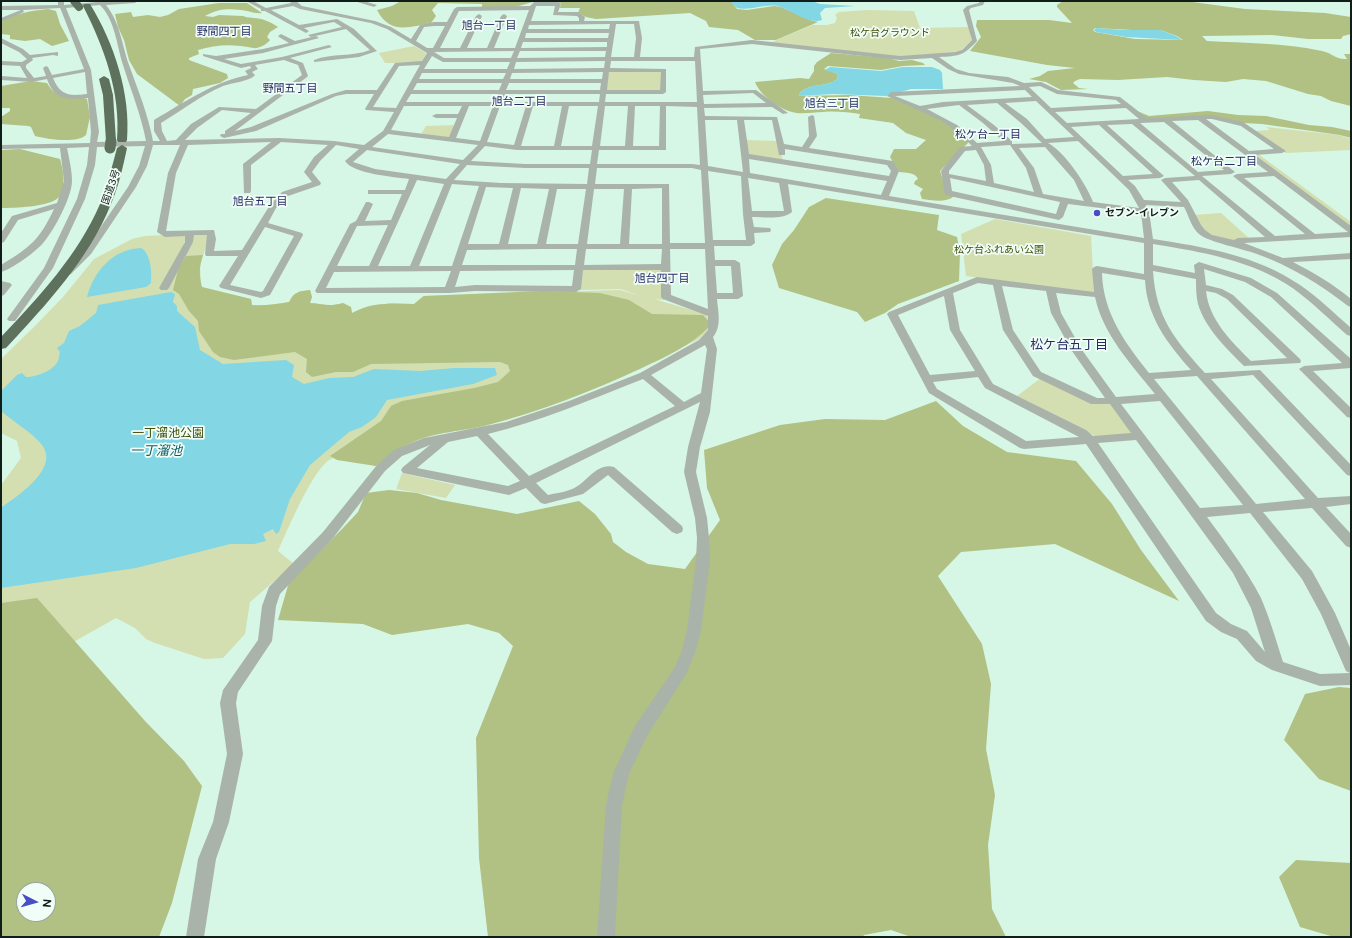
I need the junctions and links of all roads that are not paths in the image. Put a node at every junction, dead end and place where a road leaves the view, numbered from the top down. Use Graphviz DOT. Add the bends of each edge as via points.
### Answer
graph roads {
  1 [pos="135,1"];
  2 [pos="249,1"];
  3 [pos="357,1"];
  4 [pos="982,1"];
  5 [pos="100,2"];
  6 [pos="294,3"];
  7 [pos="61,4"];
  8 [pos="81,4"];
  9 [pos="374,5"];
  10 [pos="1,8"];
  11 [pos="33,8"];
  12 [pos="532,8"];
  13 [pos="263,10"];
  14 [pos="479,16"];
  15 [pos="504,16"];
  16 [pos="1,20"];
  17 [pos="527,23"];
  18 [pos="581,23"];
  19 [pos="613,23"];
  20 [pos="449,24"];
  21 [pos="299,27"];
  22 [pos="348,27"];
  23 [pos="524,31"];
  24 [pos="611,31"];
  25 [pos="282,36"];
  26 [pos="92,37"];
  27 [pos="314,37"];
  28 [pos="1,40"];
  29 [pos="521,40"];
  30 [pos="610,40"];
  31 [pos="412,42"];
  32 [pos="294,43"];
  33 [pos="329,47"];
  34 [pos="463,49"];
  35 [pos="490,49"];
  36 [pos="517,49"];
  37 [pos="609,49"];
  38 [pos="430,51"];
  39 [pos="56,53"];
  40 [pos="205,54"];
  41 [pos="934,56"];
  42 [pos="29,57"];
  43 [pos="216,58"];
  44 [pos="285,58"];
  45 [pos="345,58"];
  46 [pos="608,59"];
  47 [pos="698,59"];
  48 [pos="443,60"];
  49 [pos="514,60"];
  50 [pos="637,60"];
  51 [pos="316,61"];
  52 [pos="425,61"];
  53 [pos="1,63"];
  54 [pos="23,64"];
  55 [pos="251,64"];
  56 [pos="46,68"];
  57 [pos="101,69"];
  58 [pos="88,70"];
  59 [pos="510,70"];
  60 [pos="606,70"];
  61 [pos="420,71"];
  62 [pos="966,75"];
  63 [pos="50,76"];
  64 [pos="1,78"];
  65 [pos="32,80"];
  66 [pos="414,81"];
  67 [pos="506,81"];
  68 [pos="604,81"];
  69 [pos="1025,86"];
  70 [pos="961,91"];
  71 [pos="378,92"];
  72 [pos="408,92"];
  73 [pos="502,92"];
  74 [pos="603,92"];
  75 [pos="699,93"];
  76 [pos="91,95"];
  77 [pos="1038,99"];
  78 [pos="998,102"];
  79 [pos="960,103"];
  80 [pos="466,104"];
  81 [pos="498,104"];
  82 [pos="530,104"];
  83 [pos="566,104"];
  84 [pos="601,104"];
  85 [pos="632,104"];
  86 [pos="663,104"];
  87 [pos="700,105"];
  88 [pos="773,105"];
  89 [pos="1128,106"];
  90 [pos="400,107"];
  91 [pos="921,108"];
  92 [pos="1050,110"];
  93 [pos="257,111"];
  94 [pos="785,113"];
  95 [pos="436,116"];
  96 [pos="461,116"];
  97 [pos="812,117"];
  98 [pos="701,118"];
  99 [pos="740,118"];
  100 [pos="1200,118"];
  101 [pos="1146,120"];
  102 [pos="1166,120"];
  103 [pos="1133,121"];
  104 [pos="1101,123"];
  105 [pos="1065,125"];
  106 [pos="386,132"];
  107 [pos="222,139"];
  108 [pos="1081,139"];
  109 [pos="279,140"];
  110 [pos="451,141"];
  111 [pos="164,142"];
  112 [pos="182,142"];
  113 [pos="150,143"];
  114 [pos="94,144"];
  115 [pos="116,144"];
  116 [pos="334,144"];
  117 [pos="483,144"];
  118 [pos="63,146"];
  119 [pos="780,146"];
  120 [pos="1,147"];
  121 [pos="367,148"];
  122 [pos="517,148"];
  123 [pos="557,148"];
  124 [pos="596,148"];
  125 [pos="629,148"];
  126 [pos="804,150"];
  127 [pos="1248,153"];
  128 [pos="745,156"];
  129 [pos="784,162"];
  130 [pos="466,163"];
  131 [pos="593,166"];
  132 [pos="704,167"];
  133 [pos="745,174"];
  134 [pos="1275,174"];
  135 [pos="945,175"];
  136 [pos="414,178"];
  137 [pos="1121,178"];
  138 [pos="892,179"];
  139 [pos="783,180"];
  140 [pos="449,182"];
  141 [pos="483,185"];
  142 [pos="990,185"];
  143 [pos="518,186"];
  144 [pos="554,186"];
  145 [pos="590,186"];
  146 [pos="628,186"];
  147 [pos="247,191"];
  148 [pos="371,192"];
  149 [pos="407,192"];
  150 [pos="1039,195"];
  151 [pos="884,197"];
  152 [pos="1065,201"];
  153 [pos="369,204"];
  154 [pos="60,205"];
  155 [pos="1090,205"];
  156 [pos="1187,205"];
  157 [pos="1144,207"];
  158 [pos="747,214"];
  159 [pos="393,222"];
  160 [pos="263,224"];
  161 [pos="359,224"];
  162 [pos="750,230"];
  163 [pos="767,230"];
  164 [pos="1351,230"];
  165 [pos="190,232"];
  166 [pos="1351,234"];
  167 [pos="1313,236"];
  168 [pos="1273,239"];
  169 [pos="1,240"];
  170 [pos="1148,240"];
  171 [pos="1233,242"];
  172 [pos="709,245"];
  173 [pos="503,246"];
  174 [pos="581,246"];
  175 [pos="624,246"];
  176 [pos="666,246"];
  177 [pos="463,247"];
  178 [pos="541,247"];
  179 [pos="244,253"];
  180 [pos="1351,256"];
  181 [pos="1339,257"];
  182 [pos="1283,260"];
  183 [pos="710,263"];
  184 [pos="1351,266"];
  185 [pos="578,267"];
  186 [pos="373,268"];
  187 [pos="414,268"];
  188 [pos="455,268"];
  189 [pos="666,268"];
  190 [pos="1,269"];
  191 [pos="331,269"];
  192 [pos="1148,273"];
  193 [pos="1200,277"];
  194 [pos="58,281"];
  195 [pos="997,282"];
  196 [pos="1,284"];
  197 [pos="1201,287"];
  198 [pos="164,288"];
  199 [pos="1050,289"];
  200 [pos="449,290"];
  201 [pos="948,292"];
  202 [pos="1,293"];
  203 [pos="1098,295"];
  204 [pos="712,296"];
  205 [pos="1351,304"];
  206 [pos="714,315"];
  207 [pos="12,319"];
  208 [pos="1,330"];
  209 [pos="1351,333"];
  210 [pos="708,337"];
  211 [pos="1,345"];
  212 [pos="1351,365"];
  213 [pos="981,374"];
  214 [pos="1202,374"];
  215 [pos="644,375"];
  216 [pos="1147,376"];
  217 [pos="926,379"];
  218 [pos="706,395"];
  219 [pos="1164,398"];
  220 [pos="1114,401"];
  221 [pos="682,406"];
  222 [pos="1351,414"];
  223 [pos="480,432"];
  224 [pos="1139,436"];
  225 [pos="1089,439"];
  226 [pos="443,440"];
  227 [pos="1351,472"];
  228 [pos="528,482"];
  229 [pos="1351,500"];
  230 [pos="1315,503"];
  231 [pos="1254,508"];
  232 [pos="1197,513"];
  233 [pos="677,529"];
  234 [pos="1351,543"];
  235 [pos="1277,666"];
  236 [pos="1351,667"];
  237 [pos="1351,679"];
  238 [pos="195,937"];
  239 [pos="606,937"];
  1 -- 5 [label="street"];
  2 -- 13 [label="street"];
  3 -- 9 [label="street"];
  4 -- 41 [label="street" via="981,4 966,10 975,40 959,53"];
  5 -- 7 [label="street"];
  5 -- 113 [label="street" via="114,23 146,120"];
  6 -- 13 [label="street"];
  6 -- 31 [label="street" via="305,8 373,22"];
  7 -- 11 [label="street"];
  7 -- 58 [label="street"];
  8 -- 26 [label="highway, 国道3号"];
  8 -- 115 [label="highway, 国道3号" via="107,49 124,128"];
  10 -- 11 [label="street"];
  11 -- 16 [label="street"];
  12 -- 17 [label="street" via="526,16"];
  12 -- 18 [label="street" via="534,4 558,4 555,14 578,14 582,17"];
  12 -- 20 [label="street" via="457,8 456,16"];
  13 -- 21 [label="street"];
  14 -- 34 [label="street"];
  15 -- 35 [label="street"];
  17 -- 18 [label="street"];
  17 -- 23 [label="street"];
  18 -- 19 [label="street"];
  19 -- 24 [label="street"];
  19 -- 50 [label="street" via="637,22"];
  20 -- 31 [label="street" via="422,26"];
  20 -- 38 [label="street"];
  21 -- 22 [label="street" via="335,20"];
  21 -- 27 [label="street"];
  22 -- 27 [label="street"];
  22 -- 45 [label="street" via="374,51"];
  23 -- 24 [label="street"];
  23 -- 29 [label="street"];
  24 -- 30 [label="street"];
  25 -- 32 [label="street"];
  27 -- 32 [label="street"];
  27 -- 33 [label="street"];
  28 -- 42 [label="street" via="8,46 24,51"];
  29 -- 30 [label="street"];
  29 -- 36 [label="street"];
  30 -- 37 [label="street"];
  31 -- 38 [label="street"];
  32 -- 43 [label="street" via="263,51"];
  33 -- 44 [label="street"];
  33 -- 45 [label="street"];
  34 -- 35 [label="street"];
  34 -- 38 [label="street"];
  35 -- 36 [label="street"];
  36 -- 37 [label="street"];
  36 -- 49 [label="street"];
  37 -- 46 [label="street"];
  38 -- 48 [label="street"];
  38 -- 52 [label="street"];
  39 -- 42 [label="street"];
  40 -- 43 [label="street"];
  41 -- 47 [label="street" via="900,58 752,42 697,48"];
  41 -- 62 [label="street" via="956,72"];
  42 -- 54 [label="street" via="30,60"];
  43 -- 55 [label="street" via="241,66"];
  44 -- 55 [label="street"];
  44 -- 93 [label="street" via="301,64 306,76"];
  45 -- 51 [label="street"];
  46 -- 49 [label="street"];
  46 -- 50 [label="street"];
  46 -- 60 [label="street"];
  47 -- 50 [label="street"];
  47 -- 75 [label="street"];
  48 -- 49 [label="street"];
  48 -- 52 [label="street"];
  49 -- 59 [label="street"];
  52 -- 61 [label="street"];
  52 -- 71 [label="street" via="397,64"];
  53 -- 54 [label="street"];
  54 -- 65 [label="street" via="22,68"];
  55 -- 111 [label="street" via="255,69 248,71 252,75 250,77 213,88 158,122 158,131"];
  56 -- 63 [label="street"];
  57 -- 115 [label="highway, 国道3号"];
  58 -- 63 [label="street"];
  58 -- 76 [label="street"];
  59 -- 60 [label="street"];
  59 -- 61 [label="street"];
  59 -- 67 [label="street"];
  60 -- 68 [label="street"];
  60 -- 74 [label="street" via="664,70 663,92"];
  61 -- 66 [label="street"];
  62 -- 69 [label="street" via="1004,78"];
  62 -- 70 [label="street"];
  63 -- 65 [label="street"];
  63 -- 76 [label="street" via="53,88 58,93 75,97"];
  64 -- 65 [label="street"];
  66 -- 67 [label="street"];
  66 -- 72 [label="street"];
  67 -- 68 [label="street"];
  67 -- 73 [label="street"];
  68 -- 74 [label="street"];
  69 -- 70 [label="street"];
  69 -- 77 [label="street"];
  69 -- 89 [label="street" via="1041,84 1057,92 1114,97"];
  70 -- 91 [label="street" via="890,95"];
  71 -- 90 [label="street" via="368,109"];
  71 -- 107 [label="street" via="346,92 334,95 253,129"];
  72 -- 73 [label="street"];
  72 -- 90 [label="street"];
  73 -- 74 [label="street"];
  73 -- 81 [label="street"];
  74 -- 84 [label="street"];
  75 -- 87 [label="street"];
  75 -- 88 [label="street" via="754,91"];
  76 -- 114 [label="street"];
  77 -- 78 [label="street"];
  77 -- 92 [label="street"];
  78 -- 79 [label="street"];
  78 -- 108 [label="street" via="1024,121 1043,141"];
  79 -- 91 [label="street"];
  79 -- 91 [label="street" via="996,128 1009,143 975,145 955,125"];
  80 -- 81 [label="street"];
  80 -- 90 [label="street"];
  80 -- 96 [label="street"];
  81 -- 82 [label="street"];
  81 -- 117 [label="street"];
  82 -- 83 [label="street"];
  82 -- 122 [label="street"];
  83 -- 84 [label="street"];
  83 -- 123 [label="street"];
  84 -- 85 [label="street"];
  84 -- 124 [label="street"];
  85 -- 86 [label="street"];
  85 -- 125 [label="street"];
  86 -- 87 [label="street"];
  86 -- 125 [label="street" via="663,148"];
  87 -- 88 [label="street"];
  87 -- 98 [label="street"];
  88 -- 94 [label="street"];
  89 -- 92 [label="street"];
  89 -- 101 [label="street"];
  90 -- 106 [label="street"];
  92 -- 105 [label="street"];
  93 -- 107 [label="street"];
  93 -- 112 [label="street" via="220,108 194,126"];
  95 -- 96 [label="street"];
  96 -- 110 [label="street"];
  97 -- 126 [label="street" via="813,136"];
  98 -- 99 [label="street"];
  98 -- 132 [label="street"];
  99 -- 119 [label="street" via="775,118"];
  99 -- 128 [label="street"];
  100 -- 102 [label="street"];
  100 -- 127 [label="street"];
  100 -- 127 [label="street" via="1212,117 1243,124 1282,151"];
  101 -- 102 [label="street"];
  101 -- 103 [label="street"];
  102 -- 103 [label="street" via="1231,172 1196,174"];
  103 -- 104 [label="street"];
  104 -- 105 [label="street"];
  104 -- 137 [label="street" via="1160,176"];
  105 -- 108 [label="street"];
  106 -- 110 [label="street"];
  106 -- 121 [label="street"];
  107 -- 109 [label="street"];
  107 -- 112 [label="street"];
  108 -- 137 [label="street"];
  109 -- 116 [label="street"];
  109 -- 147 [label="street" via="247,164"];
  110 -- 117 [label="street"];
  111 -- 112 [label="street"];
  111 -- 113 [label="street"];
  112 -- 165 [label="street" via="172,173 161,232"];
  113 -- 114 [label="street"];
  113 -- 194 [label="street" via="143,166 107,226 88,252"];
  114 -- 118 [label="street"];
  114 -- 207 [label="street" via="87,180 73,218 48,268"];
  115 -- 194 [label="highway, 国道3号" via="119,164 103,210 89,237"];
  115 -- 207 [label="highway, 国道3号" via="93,210 80,232 60,263"];
  116 -- 121 [label="street"];
  116 -- 160 [label="street" via="317,159 308,172 317,183 285,194"];
  117 -- 122 [label="street"];
  117 -- 130 [label="street"];
  118 -- 120 [label="street"];
  118 -- 154 [label="street" via="68,186"];
  119 -- 126 [label="street"];
  119 -- 129 [label="street"];
  121 -- 130 [label="street"];
  121 -- 136 [label="street" via="349,161 350,163 356,167"];
  122 -- 123 [label="street"];
  123 -- 124 [label="street"];
  124 -- 125 [label="street"];
  124 -- 131 [label="street"];
  126 -- 138 [label="street" via="890,163 895,171"];
  127 -- 134 [label="street"];
  128 -- 129 [label="street"];
  128 -- 133 [label="street"];
  129 -- 138 [label="street"];
  130 -- 131 [label="street"];
  130 -- 140 [label="street"];
  131 -- 132 [label="street"];
  131 -- 145 [label="street"];
  132 -- 133 [label="street"];
  132 -- 172 [label="street"];
  133 -- 139 [label="street"];
  133 -- 158 [label="street"];
  134 -- 164 [label="street"];
  134 -- 167 [label="street" via="1237,176"];
  135 -- 142 [label="street"];
  135 -- 142 [label="street" via="945,171 963,149 978,148 986,158"];
  135 -- 152 [label="street" via="948,193 1059,217"];
  136 -- 140 [label="street"];
  136 -- 149 [label="street"];
  137 -- 157 [label="street" via="1132,188"];
  138 -- 151 [label="street"];
  139 -- 151 [label="street"];
  139 -- 158 [label="street" via="788,212"];
  140 -- 141 [label="street"];
  140 -- 187 [label="street"];
  141 -- 143 [label="street"];
  141 -- 177 [label="street"];
  142 -- 150 [label="street"];
  143 -- 144 [label="street"];
  143 -- 173 [label="street"];
  144 -- 145 [label="street"];
  144 -- 178 [label="street"];
  145 -- 146 [label="street"];
  145 -- 174 [label="street"];
  146 -- 175 [label="street"];
  146 -- 176 [label="street" via="666,186"];
  148 -- 149 [label="street"];
  149 -- 159 [label="street"];
  150 -- 152 [label="street"];
  150 -- 155 [label="street" via="1033,172 1013,146 1047,145 1076,175"];
  151 -- 170 [label="street"];
  152 -- 155 [label="street"];
  153 -- 161 [label="street"];
  154 -- 169 [label="street" via="15,218"];
  154 -- 190 [label="street" via="41,241"];
  155 -- 157 [label="street"];
  156 -- 157 [label="street"];
  156 -- 168 [label="street" via="1165,180 1200,178"];
  156 -- 171 [label="street" via="1195,225 1206,235"];
  157 -- 170 [label="street"];
  158 -- 162 [label="street"];
  159 -- 161 [label="street"];
  159 -- 186 [label="street"];
  160 -- 179 [label="street"];
  160 -- 179 [label="street" via="299,235 267,293 261,295 224,286"];
  161 -- 191 [label="street" via="354,224"];
  162 -- 163 [label="street"];
  162 -- 172 [label="street" via="751,243"];
  165 -- 179 [label="street" via="211,232 209,254"];
  165 -- 198 [label="street" via="186,247"];
  166 -- 167 [label="street"];
  167 -- 168 [label="street"];
  168 -- 171 [label="street"];
  170 -- 192 [label="street"];
  170 -- 209 [label="street" via="1210,250 1264,269 1297,287"];
  171 -- 182 [label="street"];
  172 -- 176 [label="street"];
  172 -- 183 [label="street"];
  173 -- 177 [label="street"];
  173 -- 178 [label="street"];
  174 -- 175 [label="street"];
  174 -- 178 [label="street"];
  174 -- 185 [label="street"];
  175 -- 176 [label="street"];
  176 -- 189 [label="street"];
  177 -- 188 [label="street"];
  180 -- 181 [label="street"];
  181 -- 182 [label="street"];
  181 -- 184 [label="street"];
  182 -- 205 [label="street" via="1320,281"];
  183 -- 204 [label="street"];
  183 -- 204 [label="street" via="735,263 738,296"];
  185 -- 188 [label="street"];
  185 -- 189 [label="street"];
  185 -- 200 [label="street" via="576,289"];
  186 -- 187 [label="street"];
  186 -- 191 [label="street"];
  187 -- 188 [label="street"];
  188 -- 200 [label="street"];
  189 -- 206 [label="street" via="666,297"];
  191 -- 200 [label="street" via="320,290"];
  192 -- 193 [label="street"];
  192 -- 203 [label="street" via="1097,269"];
  192 -- 214 [label="street" via="1153,306 1163,326 1170,338"];
  193 -- 197 [label="street"];
  193 -- 212 [label="street" via="1199,265 1232,274 1260,286 1282,302"];
  194 -- 211 [label="highway, 国道3号" via="26,320"];
  195 -- 199 [label="street"];
  195 -- 201 [label="street" via="977,280"];
  195 -- 220 [label="street" via="1008,330 1037,374 1095,402"];
  196 -- 202 [label="street" via="7,285"];
  197 -- 197 [label="street" via="1230,296 1296,361 1248,364 1215,326 1204,306"];
  199 -- 203 [label="street"];
  199 -- 220 [label="street" via="1056,313 1064,329"];
  201 -- 213 [label="street" via="955,330"];
  201 -- 217 [label="street" via="892,314"];
  203 -- 216 [label="street" via="1112,330"];
  204 -- 206 [label="street"];
  206 -- 210 [label="street" via="713,331"];
  207 -- 208 [label="highway, 国道3号"];
  210 -- 215 [label="street"];
  210 -- 218 [label="street" via="712,349"];
  212 -- 222 [label="street" via="1304,369"];
  213 -- 217 [label="street"];
  213 -- 225 [label="street" via="989,386 1082,433"];
  214 -- 216 [label="street"];
  214 -- 227 [label="street" via="1256,372"];
  214 -- 230 [label="street"];
  215 -- 221 [label="street"];
  215 -- 223 [label="street" via="509,425"];
  216 -- 219 [label="street"];
  217 -- 225 [label="street" via="933,391 1024,445"];
  218 -- 221 [label="street"];
  218 -- 239 [label="street" via="690,472 703,538 703,561 694,630 681,670 641,731 621,774 614,805"];
  219 -- 220 [label="street"];
  219 -- 231 [label="street"];
  220 -- 224 [label="street"];
  221 -- 228 [label="street"];
  223 -- 226 [label="street"];
  223 -- 228 [label="street"];
  224 -- 225 [label="street"];
  224 -- 232 [label="street"];
  225 -- 235 [label="street" via="1211,617 1242,635 1261,657"];
  226 -- 228 [label="street" via="407,470 509,491"];
  226 -- 238 [label="street" via="424,442 388,461 328,535 274,591 264,641 231,690 228,703 235,754 221,822 207,859"];
  228 -- 233 [label="street" via="545,500 579,491 602,472 610,470"];
  229 -- 230 [label="street"];
  230 -- 231 [label="street"];
  230 -- 234 [label="street"];
  231 -- 232 [label="street"];
  231 -- 236 [label="street" via="1307,575 1328,614"];
  232 -- 235 [label="street" via="1239,570 1250,590"];
  235 -- 237 [label="street" via="1320,680"];
}
